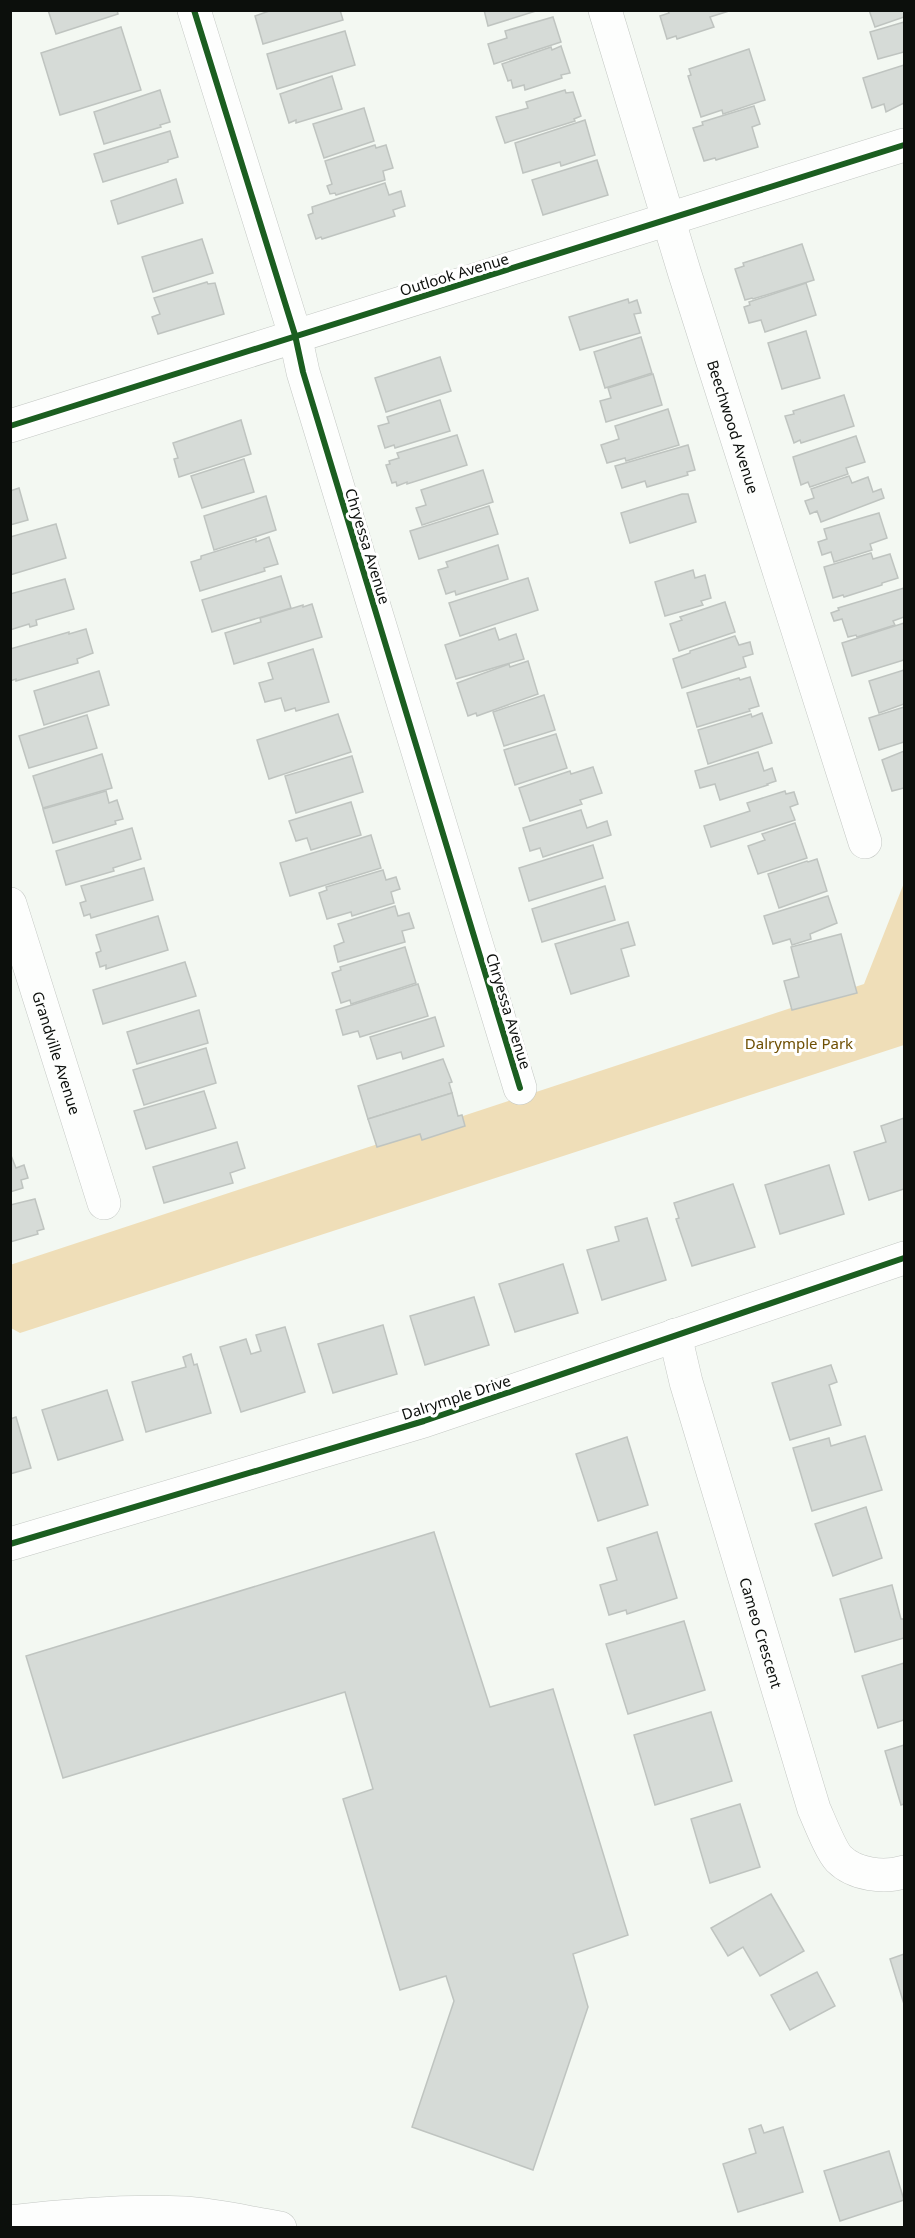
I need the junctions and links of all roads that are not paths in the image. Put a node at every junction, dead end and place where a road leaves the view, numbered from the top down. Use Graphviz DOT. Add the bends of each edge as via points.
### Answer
graph roads {
  1 [pos="194,10"];
  2 [pos="605,10"];
  3 [pos="904,145"];
  4 [pos="669,221"];
  5 [pos="295,335"];
  6 [pos="10,426"];
  7 [pos="865,842"];
  8 [pos="10,904"];
  9 [pos="520,1088"];
  10 [pos="104,1203"];
  11 [pos="904,1258"];
  12 [pos="675,1335"];
  13 [pos="10,1544"];
  14 [pos="904,1872"];
  15 [pos="10,2222"];
  16 [pos="280,2228"];
  1 -- 5 [label="street, Chryessa Avenue"];
  2 -- 4 [label="street, Beechwood Avenue"];
  3 -- 4 [label="street, Outlook Avenue"];
  4 -- 5 [label="street, Outlook Avenue"];
  4 -- 7 [label="street, Beechwood Avenue"];
  5 -- 6 [label="street, Outlook Avenue"];
  5 -- 9 [label="street, Chryessa Avenue"];
  8 -- 10 [label="street, Grandville Avenue"];
  11 -- 12 [label="street, Dalrymple Drive"];
  12 -- 13 [label="street, Dalrymple Drive" via="424,1421"];
  12 -- 14 [label="street, Cameo Crescent" via="814,1809 838,1858 857,1870 876,1875"];
  15 -- 16 [label="street" via="80,2215 186,2213"];
}
